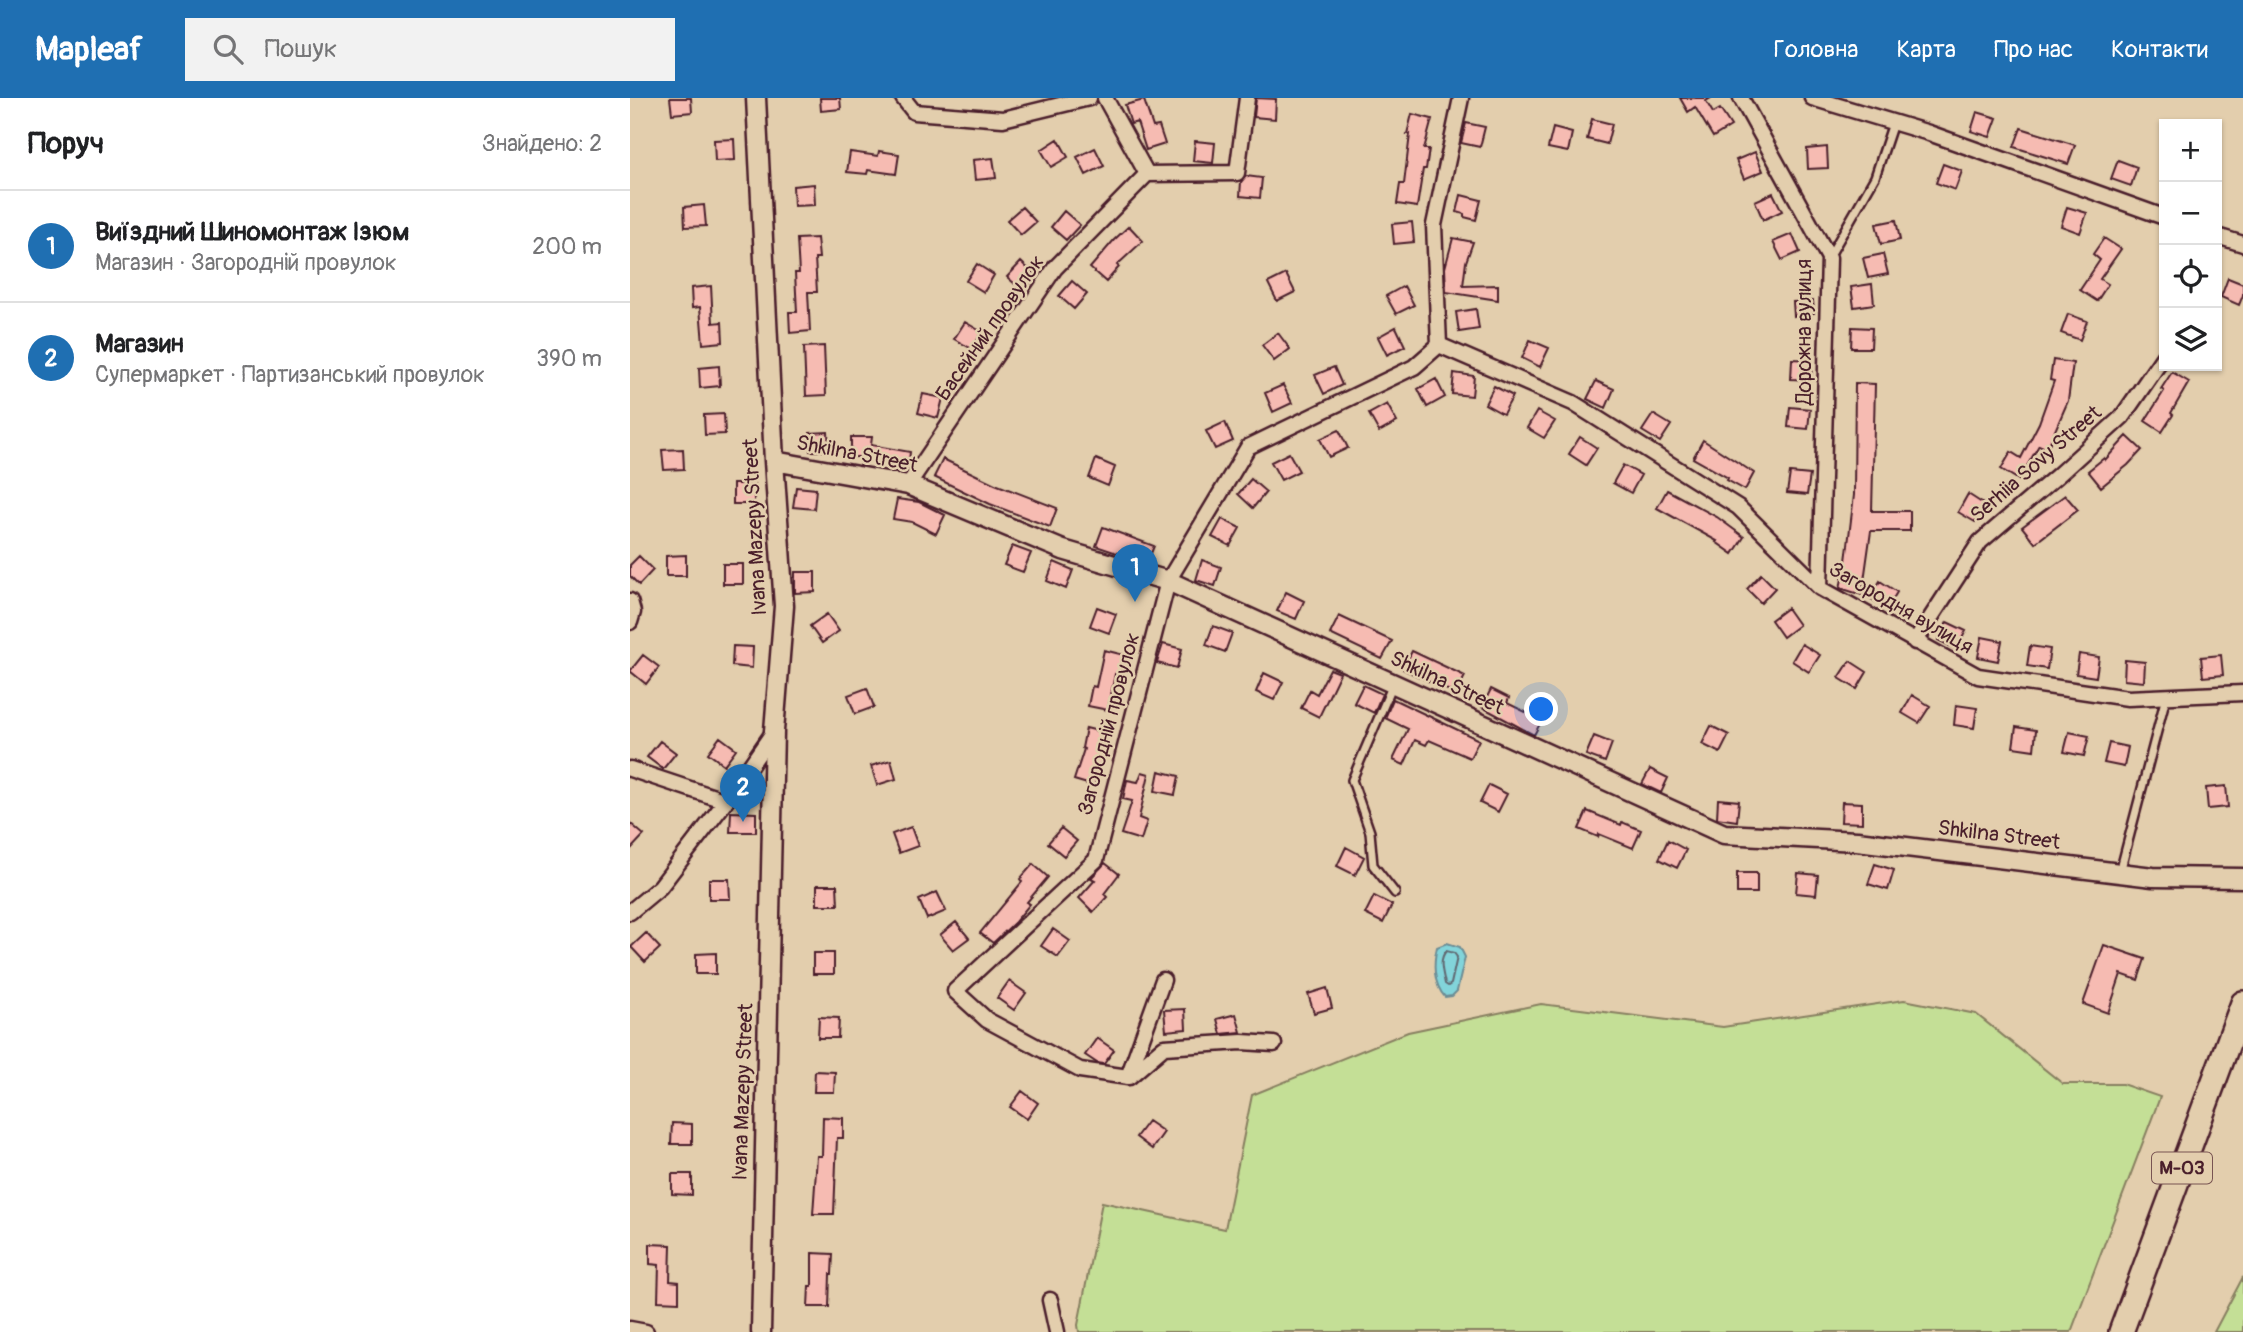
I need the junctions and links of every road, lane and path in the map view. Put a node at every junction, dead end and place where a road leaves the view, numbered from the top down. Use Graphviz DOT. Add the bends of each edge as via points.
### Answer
graph roads {
  1 [pos="756,98"];
  2 [pos="902,98"];
  3 [pos="1089,98"];
  4 [pos="1105,98"];
  5 [pos="1247,98"];
  6 [pos="1461,98"];
  7 [pos="1741,98"];
  8 [pos="1812,98"];
  9 [pos="1893,122"];
  10 [pos="1147,174"];
  11 [pos="2159,215"];
  12 [pos="2222,238"];
  13 [pos="2243,244"];
  14 [pos="1829,258"];
  15 [pos="1439,345"];
  16 [pos="2159,363"];
  17 [pos="774,461"];
  18 [pos="908,485"];
  19 [pos="1168,582"];
  20 [pos="1820,588"];
  21 [pos="630,601"];
  22 [pos="630,622"];
  23 [pos="1916,642"];
  24 [pos="1393,684"];
  25 [pos="2243,693"];
  26 [pos="2166,696"];
  27 [pos="774,731"];
  28 [pos="630,769"];
  29 [pos="726,801"];
  30 [pos="2120,873"];
  31 [pos="2243,878"];
  32 [pos="1395,893"];
  33 [pos="630,912"];
  34 [pos="1163,980"];
  35 [pos="2243,1003"];
  36 [pos="1274,1044"];
  37 [pos="1128,1077"];
  38 [pos="1050,1300"];
  39 [pos="630,1329"];
  40 [pos="646,1332"];
  41 [pos="761,1332"];
  42 [pos="1057,1332"];
  43 [pos="2121,1332"];
  1 -- 17 [label="street, Ivana Mazepy Street"];
  2 -- 3 [label="street" via="914,112 1003,119"];
  4 -- 10 [label="street"];
  5 -- 10 [label="street" via="1237,173"];
  6 -- 15 [label="street" via="1434,225"];
  7 -- 14 [label="street, Дорожна вулиця"];
  8 -- 9 [label="street"];
  9 -- 11 [label="street"];
  9 -- 14 [label="lane" via="1875,177"];
  10 -- 18 [label="street, Басейний провулок" via="1055,268"];
  12 -- 13 [label="street"];
  14 -- 20 [label="street, Дорожна вулиця"];
  15 -- 19 [label="street, Загородній провулок" via="1414,367 1248,447"];
  15 -- 20 [label="street, Загородня вулиця" via="1573,403 1727,499"];
  16 -- 23 [label="street, Serhiia Sovy Street" via="2122,417 1980,542"];
  17 -- 18 [label="street, Shkilna Street"];
  17 -- 27 [label="street, Ivana Mazepy Street" via="784,606"];
  18 -- 19 [label="street, Shkilna Street" via="1063,550"];
  19 -- 24 [label="street, Shkilna Street"];
  19 -- 37 [label="street, Загородній провулок" via="1096,860 955,991 987,1020 1080,1070"];
  20 -- 23 [label="street, Загородня вулиця"];
  21 -- 22 [label="street"];
  23 -- 26 [label="street, Загородня вулиця" via="1978,676 2128,698"];
  24 -- 30 [label="street, Shkilna Street" via="1724,834 1857,841"];
  24 -- 32 [label="lane" via="1352,780 1370,832 1373,865"];
  25 -- 26 [label="street, Загородня вулиця"];
  26 -- 30 [label="lane"];
  27 -- 29 [label="street"];
  27 -- 41 [label="street, Ivana Mazepy Street"];
  28 -- 29 [label="street"];
  29 -- 33 [label="street" via="660,887"];
  30 -- 31 [label="street, Shkilna Street"];
  34 -- 37 [label="street"];
  35 -- 43 [label="highway, М-03"];
  36 -- 37 [label="street" via="1164,1048"];
  38 -- 42 [label="street"];
  39 -- 40 [label="street"];
}
